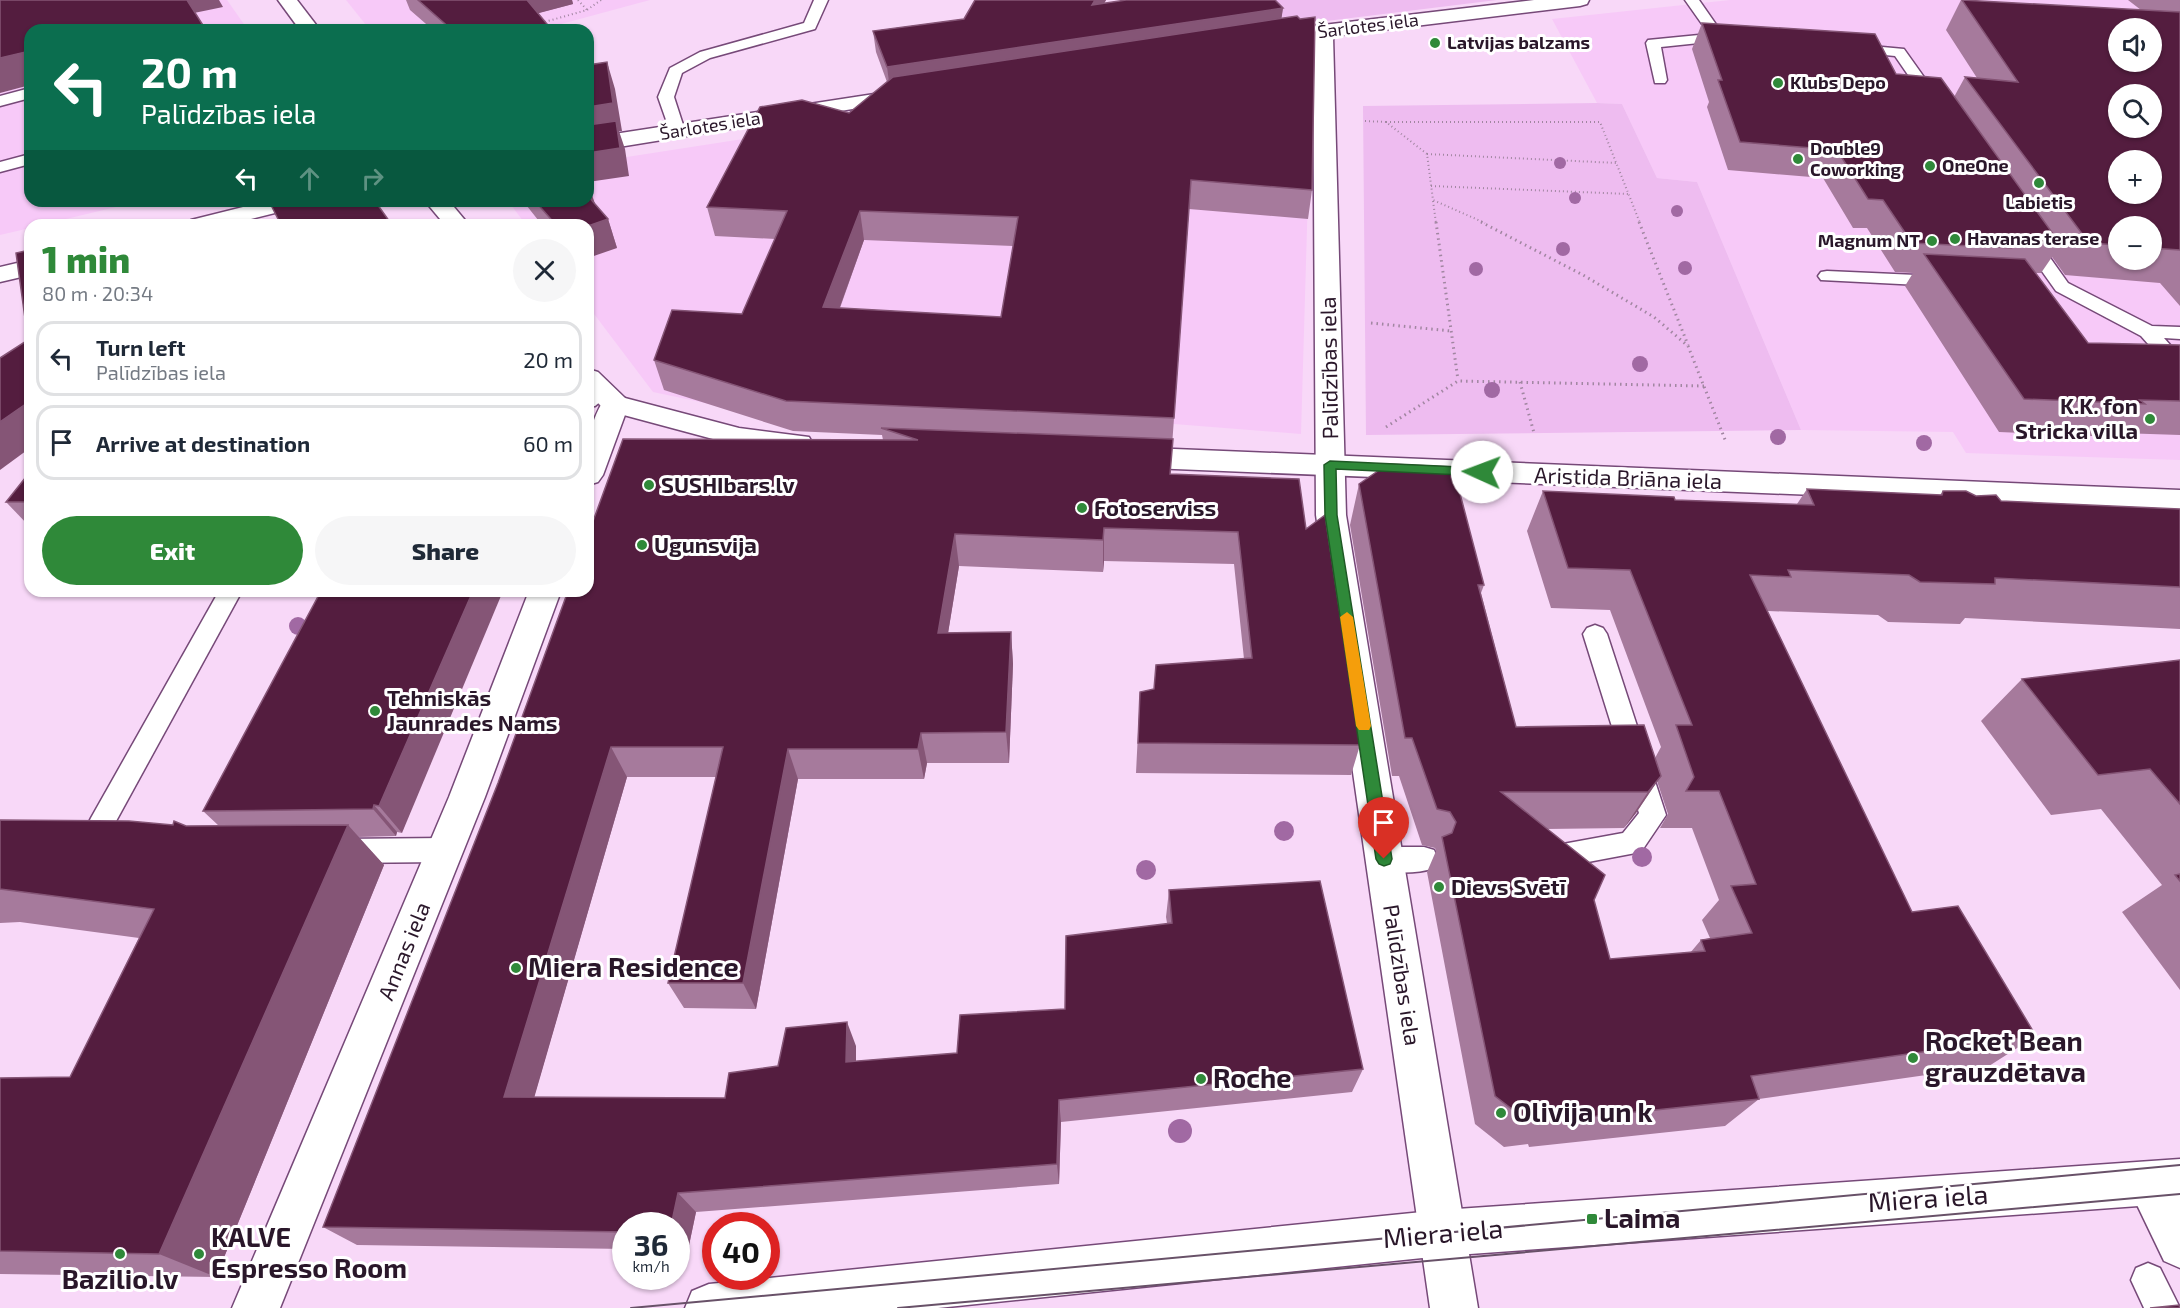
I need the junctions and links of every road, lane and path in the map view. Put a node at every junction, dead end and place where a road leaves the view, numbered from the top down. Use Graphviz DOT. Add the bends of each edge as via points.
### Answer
graph roads {
  1 [pos="287,0"];
  2 [pos="578,0"];
  3 [pos="601,0"];
  4 [pos="821,0"];
  5 [pos="1580,0"];
  6 [pos="1692,0"];
  7 [pos="587,10"];
  8 [pos="305,24"];
  9 [pos="538,24"];
  10 [pos="1323,31"];
  11 [pos="1288,36"];
  12 [pos="1718,37"];
  13 [pos="1752,40"];
  14 [pos="1831,46"];
  15 [pos="1660,80"];
  16 [pos="924,93"];
  17 [pos="24,95"];
  18 [pos="0,101"];
  19 [pos="1940,111"];
  20 [pos="1325,120"];
  21 [pos="1386,122"];
  22 [pos="677,131"];
  23 [pos="594,144"];
  24 [pos="1427,154"];
  25 [pos="24,161"];
  26 [pos="1617,164"];
  27 [pos="0,167"];
  28 [pos="1431,186"];
  29 [pos="1629,194"];
  30 [pos="1433,200"];
  31 [pos="272,207"];
  32 [pos="442,207"];
  33 [pos="225,219"];
  34 [pos="452,219"];
  35 [pos="2021,229"];
  36 [pos="24,268"];
  37 [pos="0,274"];
  38 [pos="1827,276"];
  39 [pos="1956,282"];
  40 [pos="2038,286"];
  41 [pos="2062,287"];
  42 [pos="1328,319"];
  43 [pos="1451,331"];
  44 [pos="2148,332"];
  45 [pos="2180,333"];
  46 [pos="1688,346"];
  47 [pos="2180,368"];
  48 [pos="1458,381"];
  49 [pos="1520,382"];
  50 [pos="1704,386"];
  51 [pos="598,394"];
  52 [pos="594,426"];
  53 [pos="1378,432"];
  54 [pos="1535,434"];
  55 [pos="1726,442"];
  56 [pos="829,447"];
  57 [pos="1103,457"];
  58 [pos="1330,465"];
  59 [pos="2180,500"];
  60 [pos="228,597"];
  61 [pos="542,597"];
  62 [pos="1595,634"];
  63 [pos="100,826"];
  64 [pos="445,850"];
  65 [pos="313,852"];
  66 [pos="1551,856"];
  67 [pos="1384,859"];
  68 [pos="1424,859"];
  69 [pos="2164,1182"];
  70 [pos="1442,1233"];
  71 [pos="2180,1245"];
  72 [pos="256,1308"];
  73 [pos="709,1308"];
  74 [pos="1454,1308"];
  1 -- 8 [label="street"];
  2 -- 7 [label="path"];
  3 -- 7 [label="path"];
  4 -- 22 [label="lane" via="810,26 705,55 675,71 666,97"];
  5 -- 10 [label="street, Šarlotes iela"];
  6 -- 12 [label="lane"];
  7 -- 9 [label="path"];
  10 -- 11 [label="street, Šarlotes iela"];
  10 -- 20 [label="street, Palīdzības iela"];
  12 -- 13 [label="lane"];
  12 -- 15 [label="lane" via="1653,43"];
  14 -- 19 [label="lane" via="1899,52"];
  16 -- 22 [label="street, Šarlotes iela"];
  17 -- 18 [label="lane"];
  20 -- 21 [label="path"];
  20 -- 42 [label="street, Palīdzības iela"];
  21 -- 24 [label="path"];
  21 -- 26 [label="path" via="1600,122"];
  22 -- 23 [label="street, Šarlotes iela"];
  24 -- 26 [label="path"];
  24 -- 28 [label="path"];
  25 -- 27 [label="lane"];
  26 -- 29 [label="path"];
  28 -- 29 [label="path"];
  28 -- 30 [label="path"];
  29 -- 46 [label="path"];
  30 -- 43 [label="path"];
  30 -- 46 [label="path" via="1504,232 1583,275 1654,317"];
  31 -- 33 [label="street"];
  32 -- 34 [label="street"];
  35 -- 41 [label="lane"];
  36 -- 37 [label="street"];
  38 -- 39 [label="lane"];
  40 -- 41 [label="lane"];
  41 -- 44 [label="lane"];
  42 -- 43 [label="path"];
  42 -- 58 [label="street, Palīdzības iela"];
  43 -- 48 [label="path"];
  44 -- 45 [label="lane"];
  44 -- 47 [label="lane"];
  46 -- 50 [label="path"];
  48 -- 49 [label="path"];
  48 -- 53 [label="path"];
  49 -- 50 [label="path"];
  49 -- 54 [label="path"];
  50 -- 55 [label="path"];
  51 -- 52 [label="street"];
  51 -- 56 [label="street" via="739,437"];
  57 -- 58 [label="street, Aristida Briāna iela"];
  58 -- 59 [label="street, Aristida Briāna iela"];
  58 -- 67 [label="street, Palīdzības iela" via="1331,515"];
  60 -- 63 [label="lane"];
  61 -- 64 [label="street, Annas iela"];
  62 -- 66 [label="lane" via="1653,815 1631,844"];
  64 -- 65 [label="lane"];
  64 -- 72 [label="street, Annas iela"];
  67 -- 68 [label="lane"];
  67 -- 70 [label="street, Palīdzības iela"];
  69 -- 70 [label="street, Miera iela"];
  69 -- 71 [label="street"];
  70 -- 73 [label="street, Miera iela"];
  70 -- 74 [label="street, Palīdzības iela"];
}
